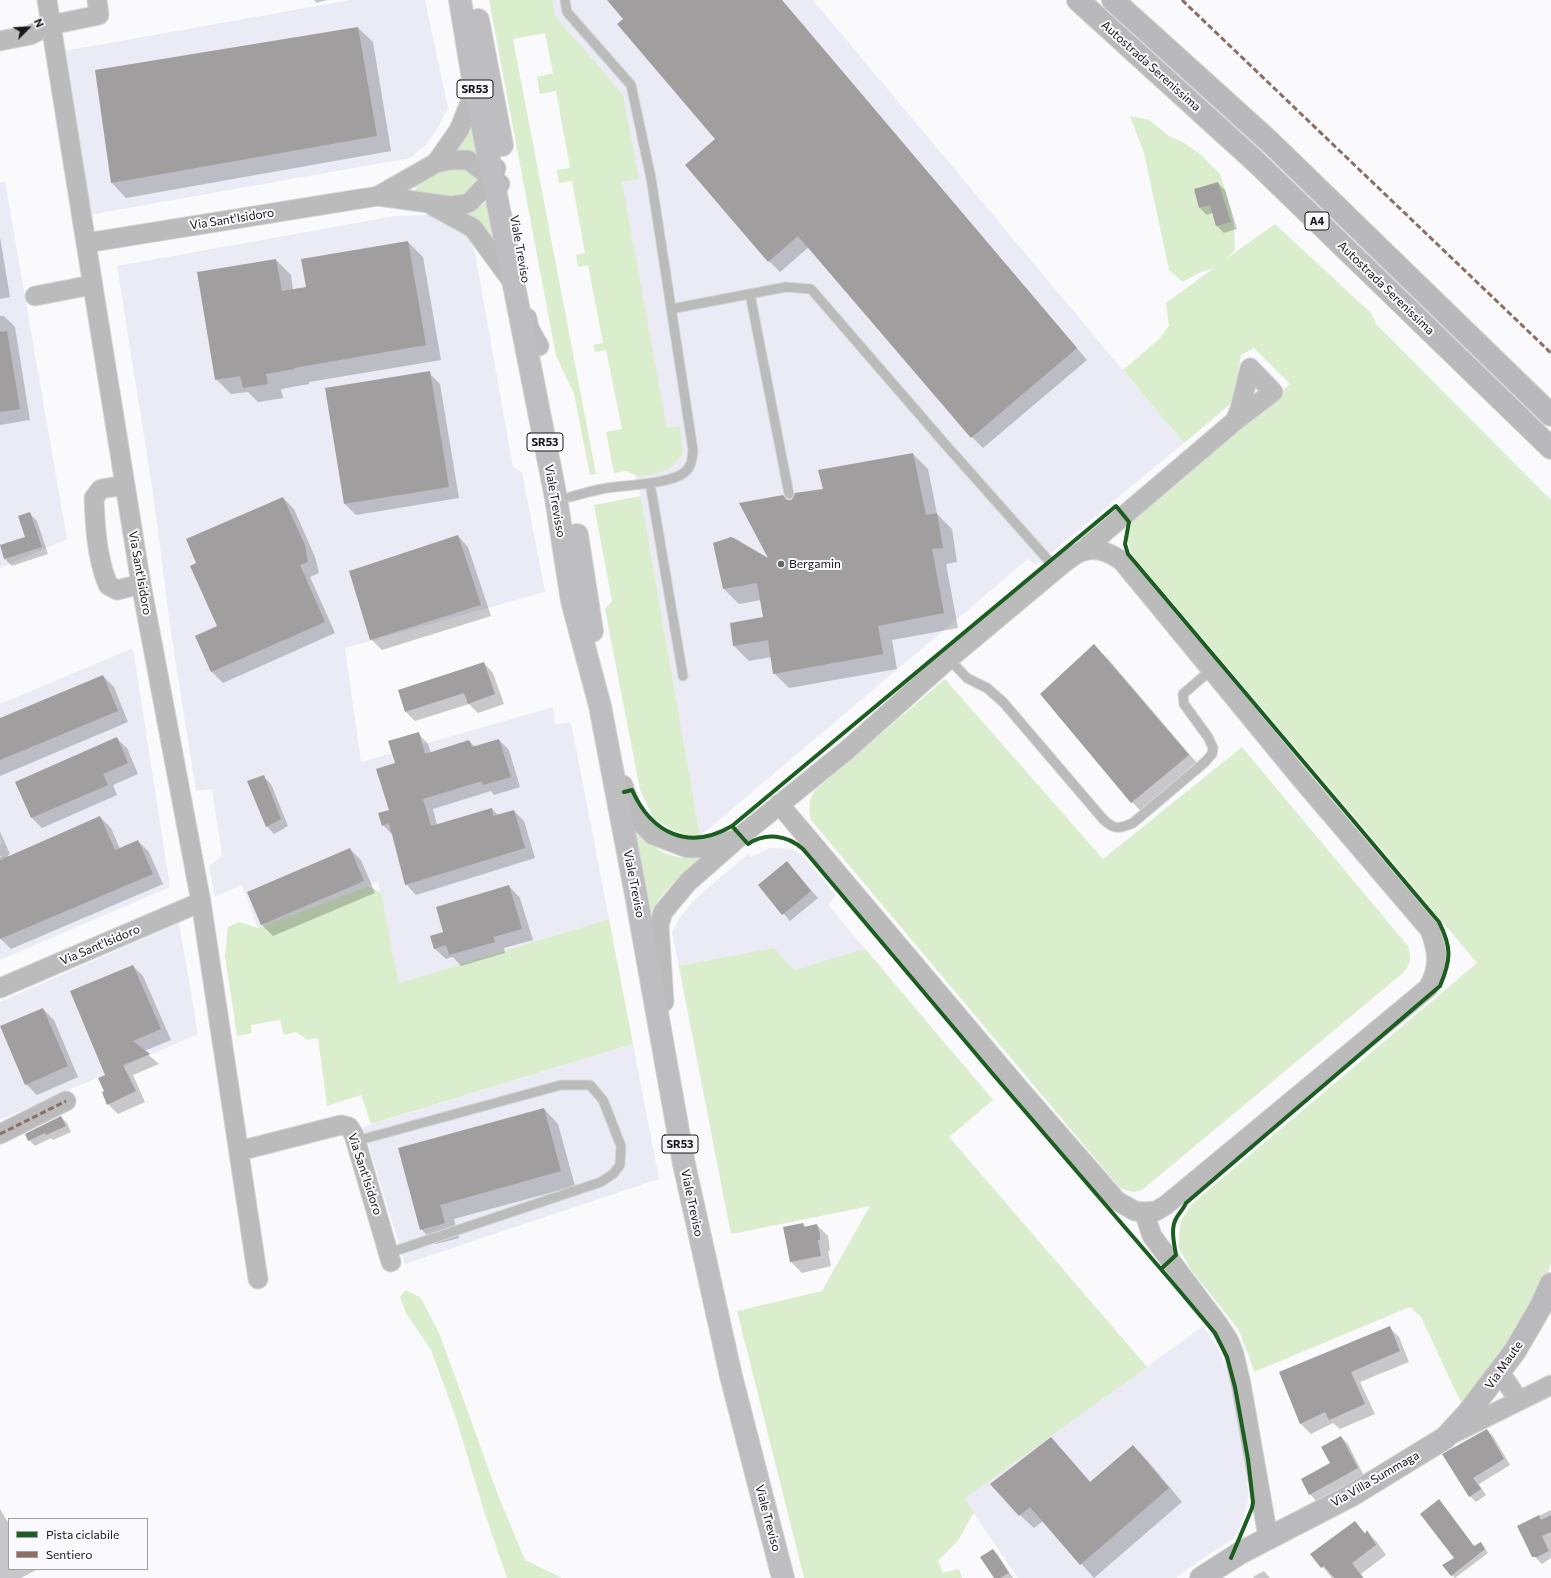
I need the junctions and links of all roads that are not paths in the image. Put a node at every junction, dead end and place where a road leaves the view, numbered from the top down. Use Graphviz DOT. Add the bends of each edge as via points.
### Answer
graph roads {
  1 [pos="47,0"];
  2 [pos="97,0"];
  3 [pos="460,0"];
  4 [pos="474,0"];
  5 [pos="565,0"];
  6 [pos="1078,0"];
  7 [pos="1113,0"];
  8 [pos="51,25"];
  9 [pos="0,41"];
  10 [pos="484,54"];
  11 [pos="472,73"];
  12 [pos="436,163"];
  13 [pos="493,178"];
  14 [pos="378,196"];
  15 [pos="425,202"];
  16 [pos="86,243"];
  17 [pos="513,282"];
  18 [pos="92,285"];
  19 [pos="750,294"];
  20 [pos="35,296"];
  21 [pos="671,309"];
  22 [pos="539,346"];
  23 [pos="1551,415"];
  24 [pos="540,420"];
  25 [pos="1235,421"];
  26 [pos="1551,448"];
  27 [pos="650,483"];
  28 [pos="125,485"];
  29 [pos="789,494"];
  30 [pos="570,496"];
  31 [pos="1081,552"];
  32 [pos="1057,570"];
  33 [pos="141,584"];
  34 [pos="572,601"];
  35 [pos="949,659"];
  36 [pos="1211,670"];
  37 [pos="683,676"];
  38 [pos="600,706"];
  39 [pos="779,804"];
  40 [pos="737,839"];
  41 [pos="201,902"];
  42 [pos="0,988"];
  43 [pos="66,1101"];
  44 [pos="0,1134"];
  45 [pos="356,1141"];
  46 [pos="239,1151"];
  47 [pos="684,1164"];
  48 [pos="1144,1212"];
  49 [pos="390,1257"];
  50 [pos="258,1279"];
  51 [pos="1551,1284"];
  52 [pos="1500,1372"];
  53 [pos="1551,1385"];
  54 [pos="1519,1401"];
  55 [pos="1445,1438"];
  56 [pos="1268,1537"];
  57 [pos="783,1578"];
  58 [pos="1201,1578"];
  1 -- 8 [label="street, Via Sant'Isidoro"];
  2 -- 8 [label="street" via="99,15"];
  3 -- 11 [label="main road, SR53"];
  4 -- 10 [label="main road, Viale Treviso"];
  5 -- 21 [label="lane" via="567,12 632,85 651,178"];
  6 -- 26 [label="highway, Autostrada Serenissima / A4" via="1255,161"];
  7 -- 23 [label="highway, Autostrada Serenissima / A4" via="1270,142"];
  8 -- 9 [label="street" via="30,35"];
  8 -- 16 [label="street, Via Sant'Isidoro"];
  10 -- 13 [label="street" via="481,70 498,158"];
  10 -- 22 [label="main road, Viale Treviso"];
  11 -- 12 [label="street" via="472,98 458,130"];
  11 -- 13 [label="main road, SR53"];
  12 -- 13 [label="street" via="468,160"];
  12 -- 14 [label="street"];
  13 -- 15 [label="street" via="469,203 451,206"];
  13 -- 17 [label="main road, Viale Trevisso / SR53"];
  13 -- 22 [label="street" via="501,185 529,328"];
  14 -- 15 [label="street"];
  14 -- 16 [label="street, Via Sant'Isidoro"];
  15 -- 17 [label="street" via="473,228"];
  16 -- 18 [label="street, Via Sant'Isidoro"];
  17 -- 24 [label="main road, Viale Trevisso / SR53"];
  18 -- 20 [label="street"];
  18 -- 28 [label="street, Via Sant'Isidoro"];
  19 -- 21 [label="lane"];
  19 -- 29 [label="lane"];
  19 -- 32 [label="lane" via="786,287 811,289"];
  21 -- 27 [label="lane" via="693,450 691,465 684,472 676,477"];
  22 -- 30 [label="main road, Viale Treviso"];
  24 -- 30 [label="lane" via="547,429 561,491 563,495"];
  24 -- 34 [label="main road, Viale Trevisso / SR53" via="556,498"];
  25 -- 31 [label="street"];
  27 -- 30 [label="lane" via="605,488"];
  27 -- 37 [label="lane"];
  28 -- 33 [label="street, Via Sant'Isidoro"];
  28 -- 33 [label="street" via="101,489 94,498 94,521 102,570 108,586 117,590"];
  30 -- 34 [label="lane" via="563,503 575,577"];
  30 -- 38 [label="main road, Viale Treviso" via="590,616"];
  31 -- 32 [label="street"];
  31 -- 36 [label="street" via="1108,551 1122,561"];
  32 -- 35 [label="street"];
  33 -- 41 [label="street, Via Sant'Isidoro"];
  34 -- 38 [label="main road, Viale Trevisso / SR53"];
  35 -- 36 [label="lane" via="967,678 986,688 1003,702 1103,819 1116,828 1133,823 1212,754 1213,748 1208,737 1184,704 1183,694"];
  35 -- 39 [label="street" via="847,750"];
  36 -- 48 [label="street" via="1430,930 1437,951 1436,965 1434,977 1428,988 1166,1205 1156,1211"];
  38 -- 40 [label="street" via="611,732 628,802 639,821 652,835 688,848 704,848"];
  38 -- 47 [label="main road, Viale Treviso / SR53"];
  39 -- 40 [label="street"];
  39 -- 48 [label="street" via="1117,1201 1135,1211"];
  40 -- 47 [label="street" via="688,882 663,912 659,925 663,995 678,1075"];
  41 -- 42 [label="street, Via Sant'Isidoro"];
  41 -- 46 [label="street, Via Sant'Isidoro"];
  43 -- 44 [label="street"];
  45 -- 46 [label="street, Via Sant'Isidoro" via="349,1127 340,1125"];
  45 -- 49 [label="street, Via Sant'Isidoro"];
  45 -- 49 [label="lane" via="561,1085 590,1085 603,1100 621,1146 620,1165 613,1174 601,1182"];
  46 -- 50 [label="street, Via Sant'Isidoro"];
  47 -- 57 [label="main road, Viale Treviso / SR53" via="731,1376"];
  48 -- 56 [label="street" via="1152,1236 1218,1324 1234,1354"];
  51 -- 52 [label="street, Via Maute" via="1519,1345"];
  52 -- 54 [label="street"];
  52 -- 55 [label="street, Via Maute"];
  53 -- 54 [label="street, Via Villa Summaga"];
  54 -- 55 [label="street, Via Villa Summaga"];
  55 -- 56 [label="street, Via Villa Summaga" via="1352,1495"];
  56 -- 58 [label="street, Via Villa Summaga"];
}
